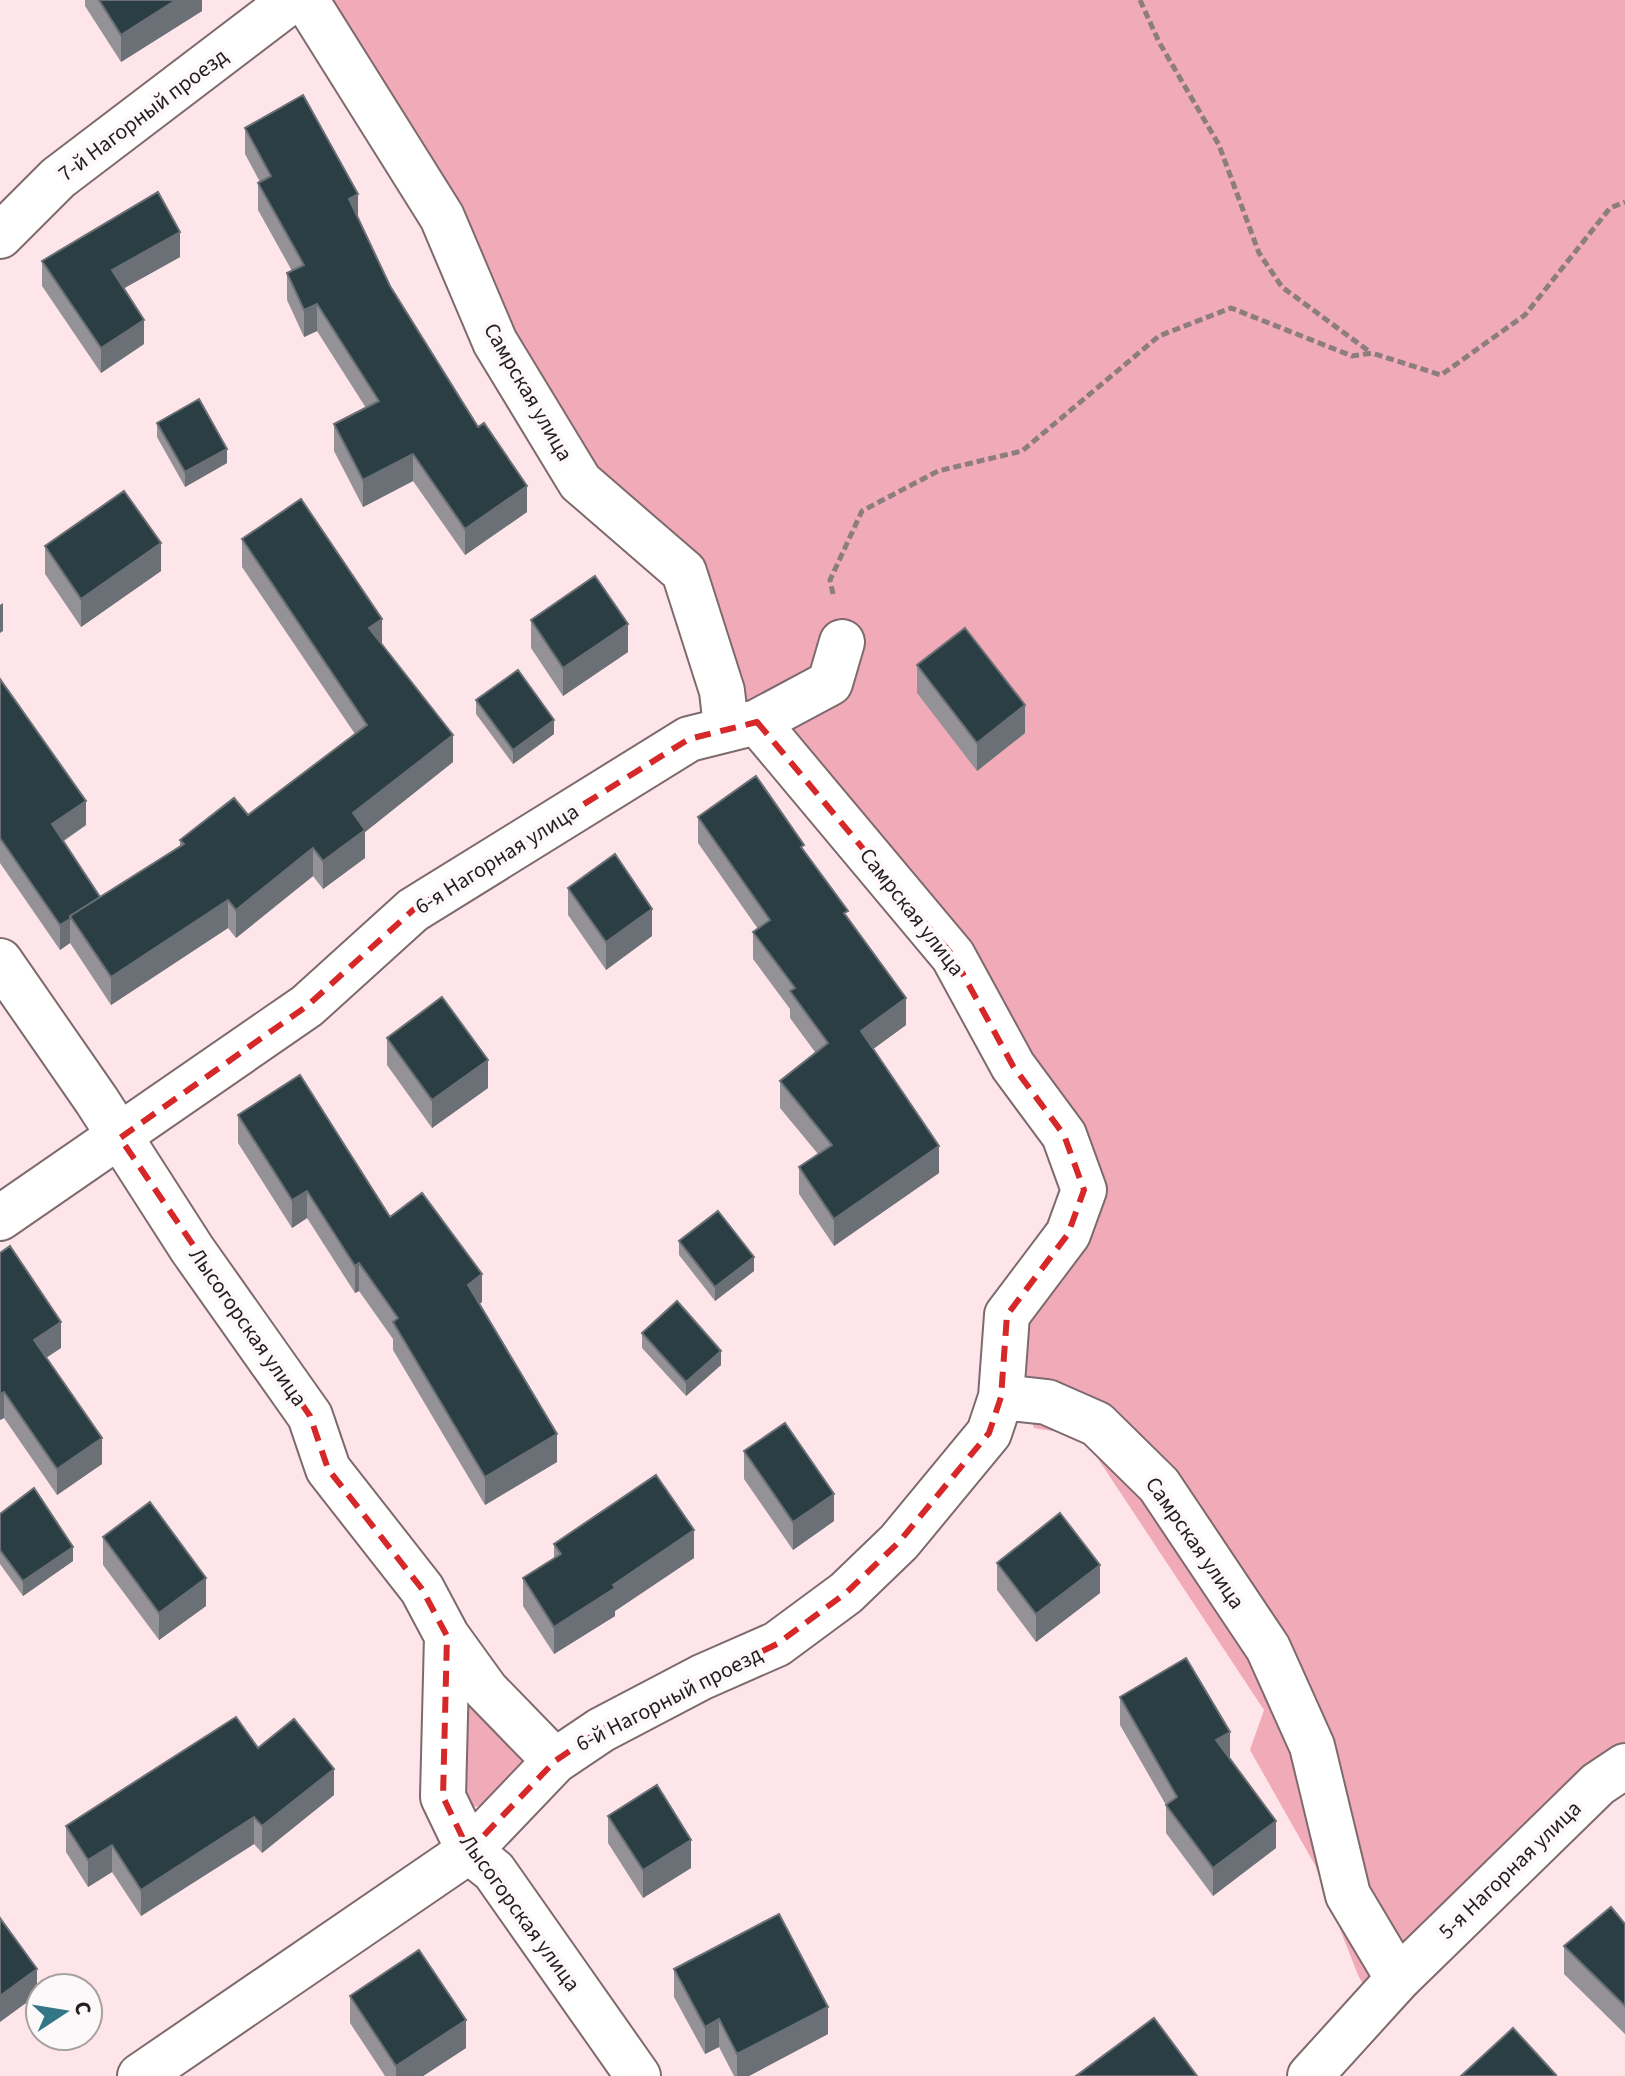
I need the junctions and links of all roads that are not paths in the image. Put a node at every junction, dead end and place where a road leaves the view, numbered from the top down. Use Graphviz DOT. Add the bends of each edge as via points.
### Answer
graph roads {
  1 [pos="292,0"];
  2 [pos="306,0"];
  3 [pos="0,236"];
  4 [pos="842,642"];
  5 [pos="742,724"];
  6 [pos="0,961"];
  7 [pos="120,1138"];
  8 [pos="0,1218"];
  9 [pos="1001,1397"];
  10 [pos="447,1636"];
  11 [pos="555,1761"];
  12 [pos="1625,1766"];
  13 [pos="469,1851"];
  14 [pos="1398,1979"];
  15 [pos="140,2076"];
  16 [pos="638,2076"];
  17 [pos="1310,2076"];
  1 -- 3 [label="street, 7-й Нагорный проезд" via="58,178"];
  2 -- 5 [label="street, Самрская улица" via="442,217 495,342 580,482 684,572 722,691"];
  4 -- 5 [label="street, 6-я Нагорная улица" via="830,683"];
  5 -- 7 [label="street, 6-я Нагорная улица" via="689,739 413,910 307,1006"];
  5 -- 9 [label="street, Самрская улица" via="953,956 1013,1066 1064,1135 1084,1190 1068,1234 1007,1315"];
  6 -- 7 [label="street, Лысогорская улица"];
  7 -- 8 [label="street, 6-я Нагорная улица"];
  7 -- 10 [label="street, Лысогорская улица" via="310,1416 328,1469 422,1589"];
  9 -- 11 [label="street, 6-й Нагорный проезд" via="989,1433 899,1542 846,1593 777,1644 601,1730"];
  9 -- 14 [label="street, Самрская улица" via="1047,1402 1097,1424 1159,1485 1268,1648 1312,1746 1348,1895"];
  10 -- 11 [label="street" via="486,1690"];
  10 -- 13 [label="street, Лысогорская улица" via="443,1797"];
  11 -- 13 [label="street, 6-й Нагорный проезд"];
  12 -- 14 [label="street, 5-я Нагорная улица" via="1598,1784"];
  13 -- 15 [label="street, 6-й Нагорный проезд"];
  13 -- 16 [label="street, Лысогорская улица" via="494,1871"];
  14 -- 17 [label="street, 5-я Нагорная улица"];
}
